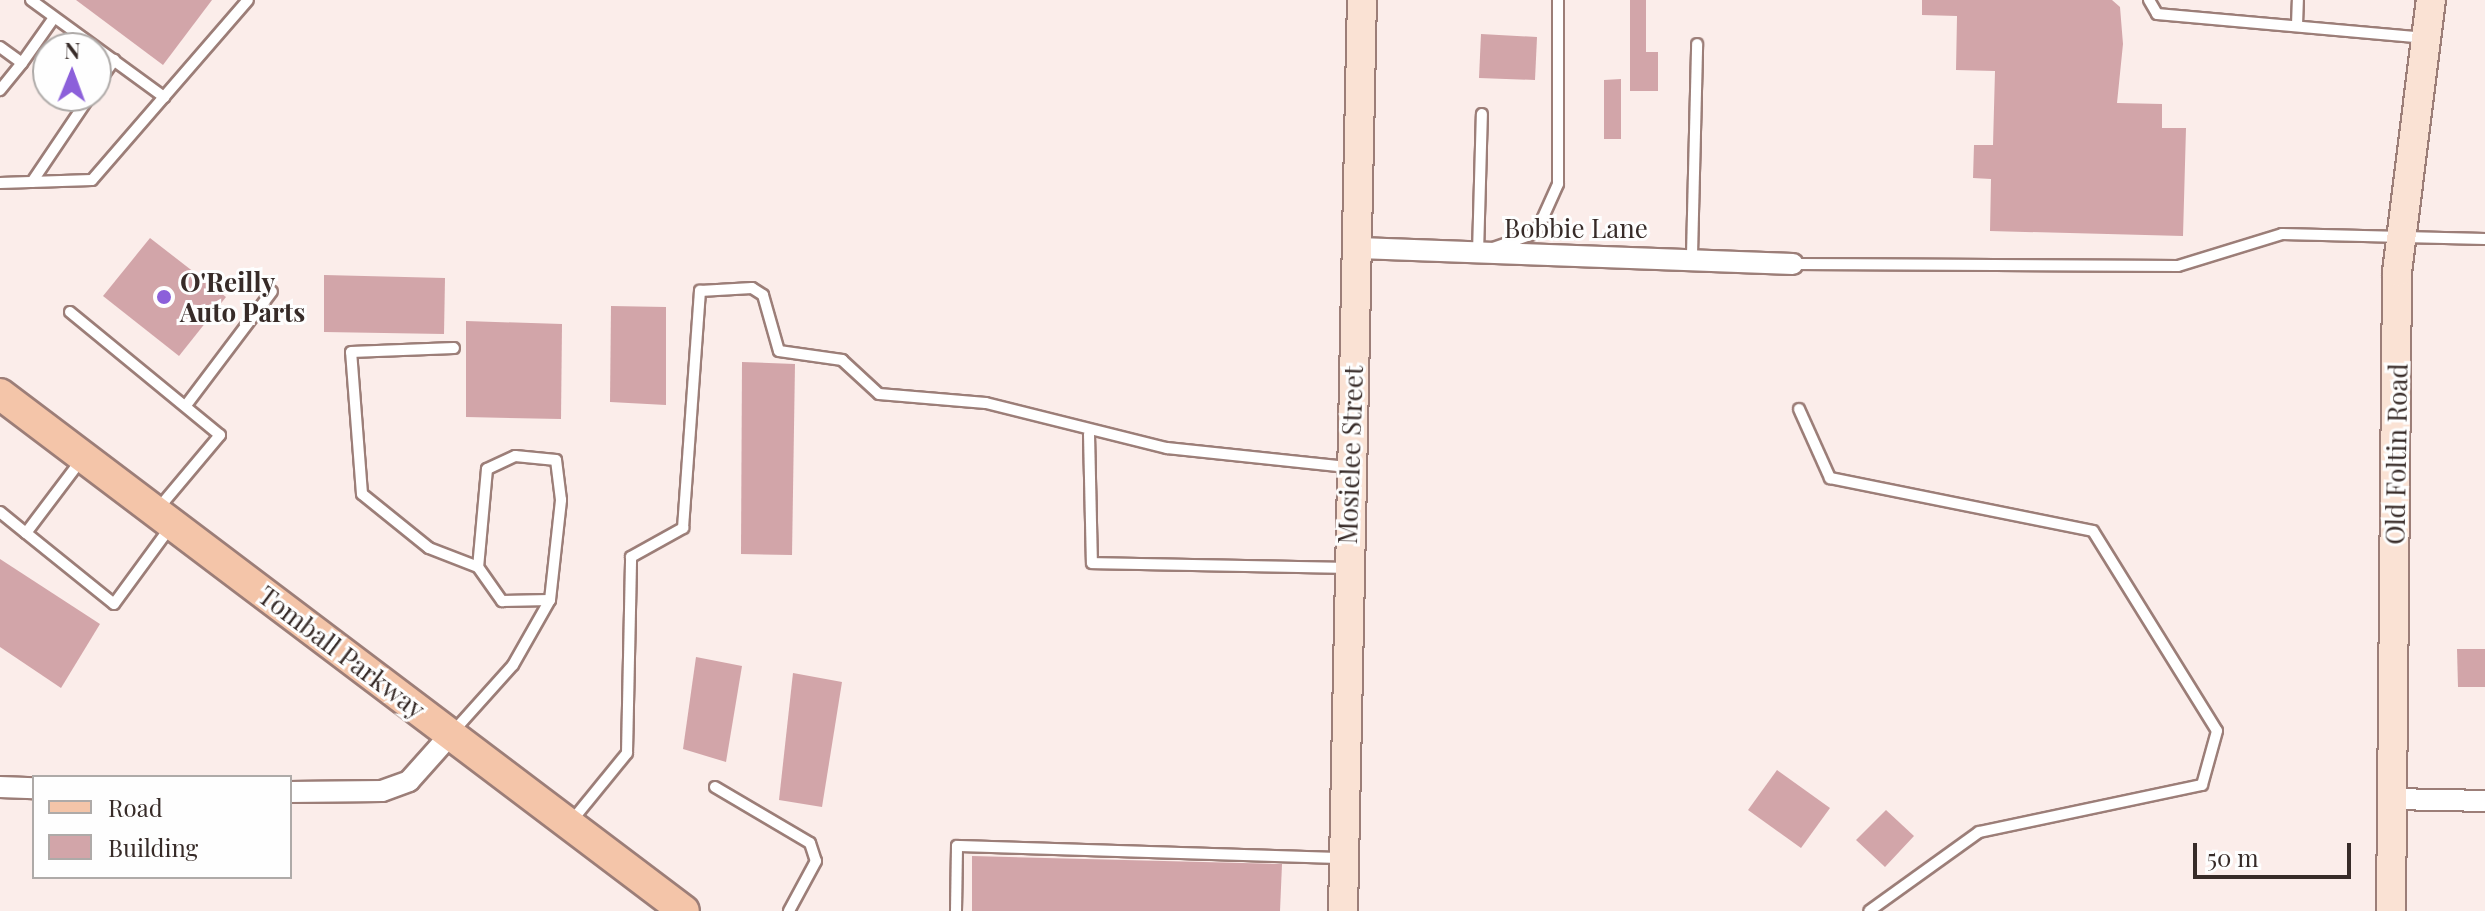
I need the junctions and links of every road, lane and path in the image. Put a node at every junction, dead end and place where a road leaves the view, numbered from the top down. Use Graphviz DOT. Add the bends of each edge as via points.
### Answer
graph roads {
  1 [pos="31,0"];
  2 [pos="248,0"];
  3 [pos="1362,0"];
  4 [pos="1558,0"];
  5 [pos="2149,0"];
  6 [pos="2298,0"];
  7 [pos="2431,0"];
  8 [pos="53,19"];
  9 [pos="2297,25"];
  10 [pos="2426,38"];
  11 [pos="1697,44"];
  12 [pos="0,47"];
  13 [pos="114,60"];
  14 [pos="22,63"];
  15 [pos="112,63"];
  16 [pos="0,90"];
  17 [pos="164,97"];
  18 [pos="79,112"];
  19 [pos="1482,114"];
  20 [pos="32,182"];
  21 [pos="0,183"];
  22 [pos="2485,239"];
  23 [pos="2401,240"];
  24 [pos="1359,248"];
  25 [pos="1476,254"];
  26 [pos="1692,255"];
  27 [pos="1793,264"];
  28 [pos="272,291"];
  29 [pos="70,312"];
  30 [pos="454,348"];
  31 [pos="0,394"];
  32 [pos="187,404"];
  33 [pos="1799,409"];
  34 [pos="1089,434"];
  35 [pos="84,457"];
  36 [pos="1347,467"];
  37 [pos="0,512"];
  38 [pos="164,518"];
  39 [pos="26,533"];
  40 [pos="478,567"];
  41 [pos="1346,568"];
  42 [pos="550,600"];
  43 [pos="451,734"];
  44 [pos="0,787"];
  45 [pos="715,787"];
  46 [pos="32,788"];
  47 [pos="292,792"];
  48 [pos="2392,799"];
  49 [pos="2485,801"];
  50 [pos="569,824"];
  51 [pos="1343,858"];
  52 [pos="684,911"];
  53 [pos="789,911"];
  54 [pos="956,911"];
  55 [pos="1343,911"];
  56 [pos="1869,911"];
  57 [pos="2391,911"];
  1 -- 8 [label="lane"];
  2 -- 17 [label="lane"];
  3 -- 24 [label="street, Mosielee Street"];
  4 -- 25 [label="lane" via="1563,151 1550,212 1536,233"];
  5 -- 9 [label="lane" via="2157,14"];
  6 -- 9 [label="lane"];
  7 -- 10 [label="street, Old Foltin Road"];
  8 -- 13 [label="lane"];
  8 -- 14 [label="lane"];
  9 -- 10 [label="lane"];
  10 -- 23 [label="street, Old Foltin Road"];
  11 -- 26 [label="lane"];
  12 -- 14 [label="lane"];
  13 -- 15 [label="lane"];
  13 -- 17 [label="lane"];
  14 -- 16 [label="lane"];
  17 -- 20 [label="lane" via="92,180"];
  18 -- 20 [label="lane"];
  19 -- 25 [label="lane"];
  20 -- 21 [label="lane"];
  22 -- 23 [label="lane"];
  23 -- 27 [label="lane" via="2282,234 2178,266"];
  23 -- 48 [label="street, Old Foltin Road"];
  24 -- 25 [label="street, Bobbie Lane"];
  24 -- 36 [label="street, Mosielee Street"];
  25 -- 26 [label="street, Bobbie Lane"];
  26 -- 27 [label="street, Bobbie Lane"];
  28 -- 32 [label="lane"];
  29 -- 32 [label="lane"];
  30 -- 40 [label="lane" via="351,352 362,494 429,548"];
  31 -- 35 [label="main road, Tomball Parkway"];
  32 -- 38 [label="lane" via="220,435"];
  33 -- 56 [label="lane" via="1830,478 2093,531 2217,731 2202,785 1979,832"];
  34 -- 36 [label="lane"];
  34 -- 41 [label="lane" via="1092,563"];
  34 -- 50 [label="lane" via="986,403 879,394 842,360 779,351 763,295 752,288 700,291 683,528 631,557 627,753"];
  35 -- 38 [label="main road, Tomball Parkway"];
  35 -- 39 [label="lane"];
  36 -- 41 [label="street, Mosielee Street"];
  37 -- 39 [label="lane"];
  38 -- 39 [label="lane" via="114,604"];
  38 -- 43 [label="main road, Tomball Parkway"];
  40 -- 42 [label="lane" via="502,601"];
  40 -- 42 [label="lane" via="487,469 515,456 556,460 561,500"];
  41 -- 51 [label="street, Mosielee Street"];
  42 -- 43 [label="lane" via="513,665"];
  43 -- 47 [label="street" via="409,781"];
  43 -- 50 [label="main road, Tomball Parkway"];
  44 -- 46 [label="street"];
  45 -- 53 [label="lane" via="810,843 816,861"];
  48 -- 49 [label="street"];
  48 -- 57 [label="street, Old Foltin Road"];
  50 -- 52 [label="main road, Tomball Parkway"];
  51 -- 54 [label="lane" via="957,846"];
  51 -- 55 [label="street, Mosielee Street"];
}
